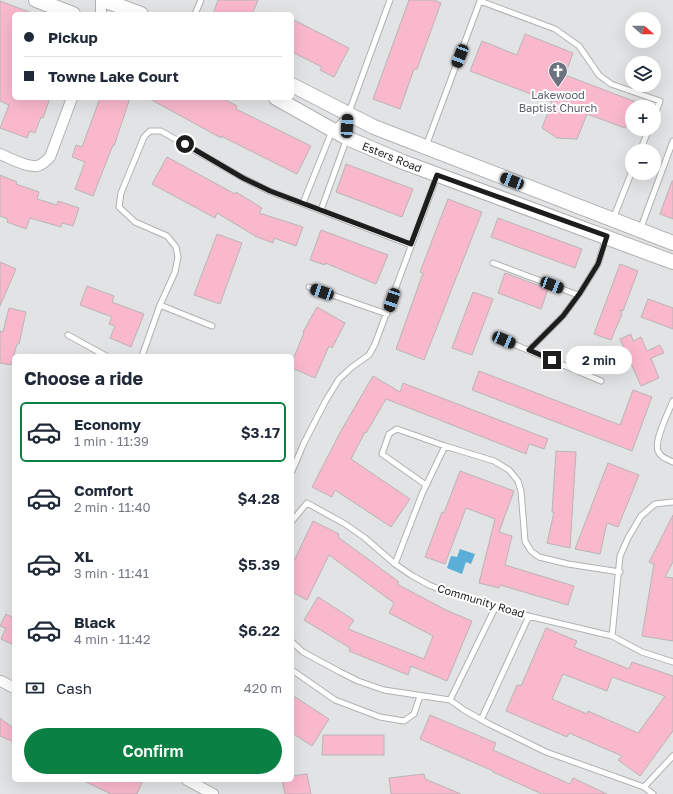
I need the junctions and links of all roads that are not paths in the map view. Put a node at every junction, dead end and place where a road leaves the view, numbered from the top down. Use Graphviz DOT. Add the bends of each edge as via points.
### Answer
graph roads {
  1 [pos="36,0"];
  2 [pos="102,0"];
  3 [pos="201,0"];
  4 [pos="390,0"];
  5 [pos="117,7"];
  6 [pos="68,12"];
  7 [pos="101,12"];
  8 [pos="134,12"];
  9 [pos="197,12"];
  10 [pos="294,86"];
  11 [pos="71,100"];
  12 [pos="279,100"];
  13 [pos="657,100"];
  14 [pos="348,115"];
  15 [pos="332,131"];
  16 [pos="347,138"];
  17 [pos="673,141"];
  18 [pos="425,147"];
  19 [pos="0,154"];
  20 [pos="437,175"];
  21 [pos="628,180"];
  22 [pos="303,203"];
  23 [pos="321,210"];
  24 [pos="612,220"];
  25 [pos="640,230"];
  26 [pos="607,236"];
  27 [pos="673,243"];
  28 [pos="411,244"];
  29 [pos="493,262"];
  30 [pos="673,262"];
  31 [pos="309,287"];
  32 [pos="578,295"];
  33 [pos="160,305"];
  34 [pos="387,314"];
  35 [pos="212,326"];
  36 [pos="68,335"];
  37 [pos="504,340"];
  38 [pos="529,350"];
  39 [pos="102,354"];
  40 [pos="143,354"];
  41 [pos="601,381"];
  42 [pos="673,401"];
  43 [pos="445,446"];
  44 [pos="673,462"];
  45 [pos="294,466"];
  46 [pos="426,485"];
  47 [pos="673,502"];
  48 [pos="294,518"];
  49 [pos="395,564"];
  50 [pos="620,572"];
  51 [pos="495,608"];
  52 [pos="529,616"];
  53 [pos="612,636"];
  54 [pos="294,644"];
  55 [pos="673,662"];
  56 [pos="294,671"];
  57 [pos="1,682"];
  58 [pos="12,687"];
  59 [pos="420,696"];
  60 [pos="450,700"];
  61 [pos="481,720"];
  62 [pos="673,756"];
  63 [pos="191,782"];
  64 [pos="644,787"];
  65 [pos="213,794"];
  66 [pos="653,794"];
  1 -- 6 [label="main road"];
  2 -- 5 [label="main road"];
  2 -- 7 [label="street"];
  3 -- 9 [label="lane"];
  4 -- 14 [label="lane"];
  5 -- 8 [label="main road"];
  10 -- 14 [label="main road, Esters Road"];
  11 -- 19 [label="street" via="50,157 43,163 35,167"];
  12 -- 15 [label="main road, Esters Road"];
  13 -- 18 [label="lane" via="611,84 599,75 579,46 564,34 480,1"];
  14 -- 15 [label="lane"];
  14 -- 16 [label="lane"];
  14 -- 18 [label="main road, Esters Road"];
  15 -- 16 [label="main road, Esters Road"];
  15 -- 22 [label="lane"];
  16 -- 20 [label="main road, Esters Road"];
  16 -- 23 [label="lane"];
  17 -- 25 [label="lane"];
  18 -- 24 [label="main road, Esters Road"];
  20 -- 26 [label="main road, Esters Road"];
  20 -- 28 [label="lane"];
  21 -- 24 [label="lane"];
  22 -- 23 [label="lane"];
  22 -- 33 [label="lane" via="243,178 161,131 150,131 144,137 121,193 119,207 135,222 167,236 176,247 178,257 175,272"];
  23 -- 28 [label="lane"];
  24 -- 25 [label="main road, Esters Road"];
  24 -- 26 [label="main road"];
  25 -- 27 [label="main road, Esters Road"];
  26 -- 30 [label="main road, Esters Road"];
  26 -- 32 [label="lane" via="598,264"];
  28 -- 34 [label="lane"];
  29 -- 32 [label="lane"];
  31 -- 34 [label="lane"];
  32 -- 38 [label="lane" via="563,316"];
  33 -- 35 [label="lane"];
  33 -- 40 [label="lane"];
  34 -- 45 [label="lane" via="369,355 339,379"];
  36 -- 39 [label="lane"];
  37 -- 38 [label="lane"];
  38 -- 41 [label="lane"];
  42 -- 44 [label="lane" via="657,443 658,452 663,458"];
  43 -- 46 [label="lane"];
  43 -- 46 [label="lane" via="397,429 389,434 382,454"];
  43 -- 50 [label="lane" via="494,461 509,470 522,491 525,541 539,558"];
  46 -- 49 [label="lane"];
  47 -- 50 [label="lane" via="655,504 641,516 620,556"];
  48 -- 49 [label="lane, Community Road" via="307,503 345,524"];
  49 -- 51 [label="lane, Community Road" via="429,585"];
  50 -- 53 [label="lane"];
  51 -- 52 [label="lane, Community Road"];
  51 -- 60 [label="lane"];
  52 -- 53 [label="lane, Community Road"];
  52 -- 61 [label="lane"];
  53 -- 55 [label="lane, Community Road" via="642,652"];
  54 -- 59 [label="lane" via="303,652 358,681 384,690"];
  56 -- 59 [label="lane" via="335,700 380,717 404,722 414,714"];
  57 -- 58 [label="street"];
  59 -- 60 [label="lane"];
  60 -- 61 [label="lane"];
  61 -- 64 [label="lane" via="546,752"];
  62 -- 64 [label="lane"];
  63 -- 65 [label="street"];
  64 -- 66 [label="lane"];
}
